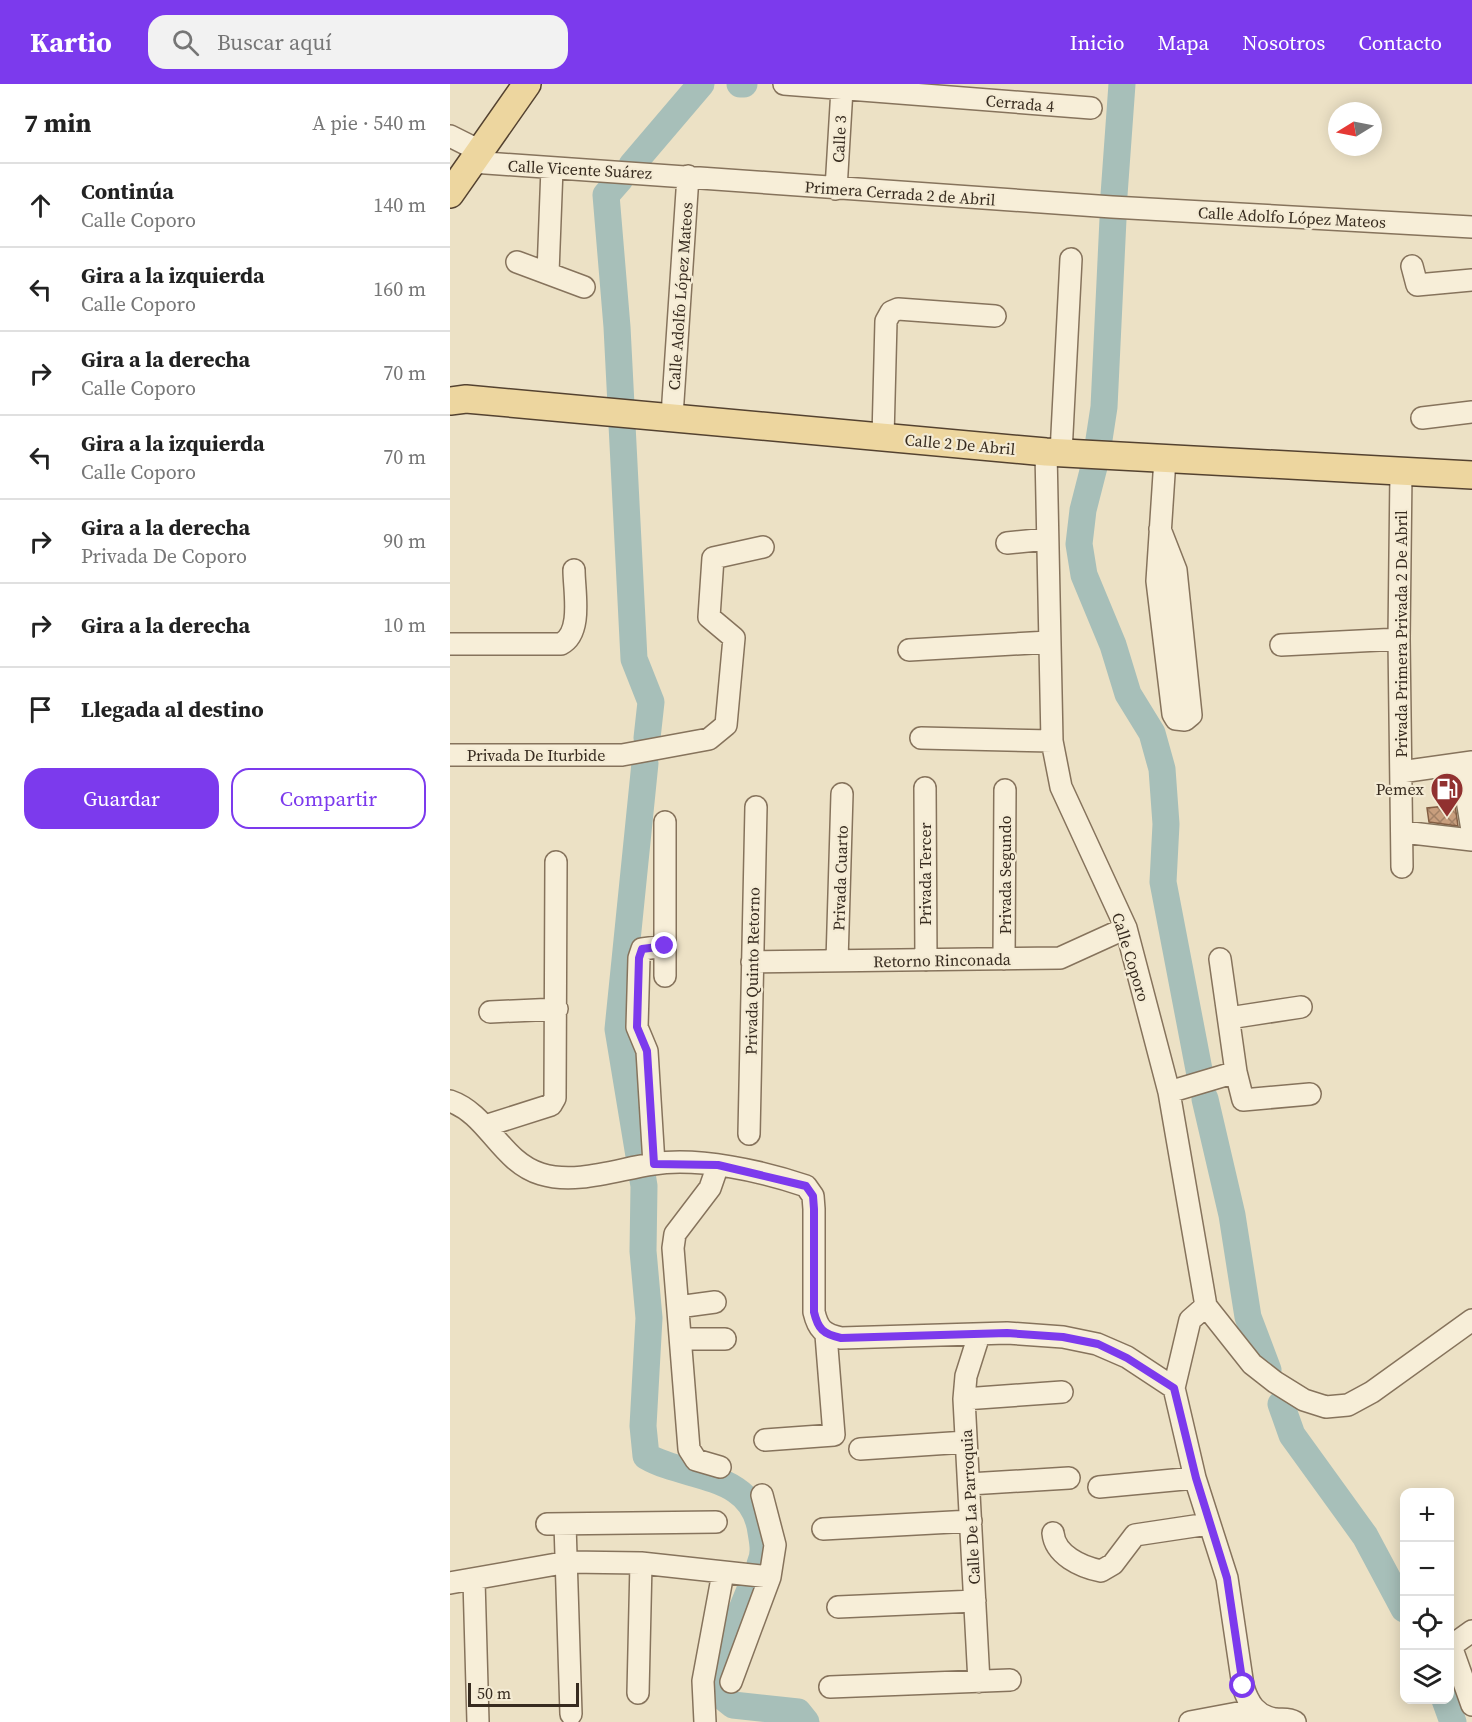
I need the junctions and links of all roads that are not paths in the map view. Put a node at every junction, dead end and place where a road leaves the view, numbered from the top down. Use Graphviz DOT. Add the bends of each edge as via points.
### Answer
graph roads {
  1 [pos="527,84"];
  2 [pos="784,84"];
  3 [pos="844,86"];
  4 [pos="982,92"];
  5 [pos="1091,108"];
  6 [pos="450,136"];
  7 [pos="476,157"];
  8 [pos="552,168"];
  9 [pos="688,176"];
  10 [pos="836,189"];
  11 [pos="450,194"];
  12 [pos="1112,207"];
  13 [pos="1472,227"];
  14 [pos="1071,259"];
  15 [pos="518,262"];
  16 [pos="1412,266"];
  17 [pos="548,273"];
  18 [pos="1472,280"];
  19 [pos="584,287"];
  20 [pos="995,316"];
  21 [pos="450,401"];
  22 [pos="1472,412"];
  23 [pos="672,416"];
  24 [pos="1422,418"];
  25 [pos="883,437"];
  26 [pos="1053,452"];
  27 [pos="1165,459"];
  28 [pos="1402,473"];
  29 [pos="1472,475"];
  30 [pos="1472,486"];
  31 [pos="1160,529"];
  32 [pos="1047,539"];
  33 [pos="1007,543"];
  34 [pos="763,547"];
  35 [pos="574,570"];
  36 [pos="1399,639"];
  37 [pos="1049,642"];
  38 [pos="450,644"];
  39 [pos="1281,645"];
  40 [pos="909,650"];
  41 [pos="921,738"];
  42 [pos="1052,741"];
  43 [pos="450,755"];
  44 [pos="1472,762"];
  45 [pos="1472,771"];
  46 [pos="1401,772"];
  47 [pos="925,788"];
  48 [pos="1005,790"];
  49 [pos="842,794"];
  50 [pos="756,807"];
  51 [pos="665,822"];
  52 [pos="1472,830"];
  53 [pos="1403,832"];
  54 [pos="1472,840"];
  55 [pos="556,862"];
  56 [pos="1402,867"];
  57 [pos="1126,928"];
  58 [pos="665,946"];
  59 [pos="1004,959"];
  60 [pos="1220,959"];
  61 [pos="926,960"];
  62 [pos="837,961"];
  63 [pos="752,962"];
  64 [pos="665,976"];
  65 [pos="1301,1007"];
  66 [pos="557,1009"];
  67 [pos="490,1012"];
  68 [pos="1229,1018"];
  69 [pos="1236,1072"];
  70 [pos="1169,1092"];
  71 [pos="1310,1094"];
  72 [pos="450,1101"];
  73 [pos="485,1126"];
  74 [pos="749,1134"];
  75 [pos="654,1164"];
  76 [pos="718,1165"];
  77 [pos="715,1302"];
  78 [pos="678,1306"];
  79 [pos="1206,1306"];
  80 [pos="1472,1320"];
  81 [pos="826,1335"];
  82 [pos="979,1335"];
  83 [pos="681,1339"];
  84 [pos="725,1339"];
  85 [pos="1174,1388"];
  86 [pos="1062,1392"];
  87 [pos="964,1399"];
  88 [pos="765,1440"];
  89 [pos="966,1442"];
  90 [pos="860,1449"];
  91 [pos="720,1467"];
  92 [pos="1069,1478"];
  93 [pos="1196,1478"];
  94 [pos="969,1484"];
  95 [pos="1099,1487"];
  96 [pos="762,1495"];
  97 [pos="971,1521"];
  98 [pos="716,1522"];
  99 [pos="1208,1524"];
  100 [pos="823,1530"];
  101 [pos="1053,1533"];
  102 [pos="568,1562"];
  103 [pos="641,1563"];
  104 [pos="723,1573"];
  105 [pos="770,1577"];
  106 [pos="474,1580"];
  107 [pos="450,1583"];
  108 [pos="975,1601"];
  109 [pos="838,1606"];
  110 [pos="1472,1631"];
  111 [pos="1454,1643"];
  112 [pos="1451,1650"];
  113 [pos="1010,1680"];
  114 [pos="731,1682"];
  115 [pos="979,1682"];
  116 [pos="830,1687"];
  117 [pos="638,1693"];
  118 [pos="1472,1705"];
  119 [pos="571,1714"];
  120 [pos="1264,1718"];
  121 [pos="708,1719"];
  122 [pos="478,1722"];
  123 [pos="1190,1722"];
  124 [pos="1295,1722"];
  1 -- 7 [label="main road"];
  2 -- 3 [label="street, Cerrada 4"];
  3 -- 4 [label="street, Cerrada 4"];
  3 -- 10 [label="street, Calle 3"];
  4 -- 5 [label="street, Cerrada 4"];
  6 -- 7 [label="street"];
  7 -- 8 [label="street, Calle Vicente Suárez"];
  7 -- 11 [label="main road"];
  8 -- 9 [label="street, Calle Vicente Suárez"];
  8 -- 17 [label="street"];
  9 -- 10 [label="street, Primera Cerrada 2 de Abril"];
  9 -- 23 [label="street, Calle Adolfo López Mateos"];
  10 -- 12 [label="street, Primera Cerrada 2 de Abril"];
  12 -- 13 [label="street, Calle Adolfo López Mateos"];
  14 -- 26 [label="street, Calle Coporo"];
  15 -- 17 [label="street"];
  16 -- 18 [label="street" via="1417,285"];
  17 -- 19 [label="street"];
  20 -- 25 [label="street" via="898,309 891,312 886,321"];
  21 -- 23 [label="main road, Calle 2 De Abril" via="466,399"];
  22 -- 24 [label="street"];
  23 -- 25 [label="main road, Calle 2 De Abril"];
  25 -- 26 [label="main road, Calle 2 De Abril"];
  26 -- 27 [label="main road, Calle 2 De Abril"];
  26 -- 32 [label="street, Calle Coporo"];
  27 -- 28 [label="main road, Calle 2 De Abril"];
  27 -- 31 [label="street"];
  28 -- 29 [label="main road, Calle 2 De Abril"];
  28 -- 30 [label="main road" via="1426,482"];
  28 -- 36 [label="street, Privada Primera Privada 2 De Abril"];
  31 -- 31 [label="street" via="1157,581 1173,714 1176,719 1185,720 1191,715 1176,570"];
  32 -- 33 [label="street"];
  32 -- 37 [label="street, Calle Coporo"];
  34 -- 43 [label="street, Privada De Iturbide" via="713,558 709,617 734,638 726,725 709,739 622,755"];
  35 -- 38 [label="street" via="574,629 569,640 561,644"];
  36 -- 39 [label="street"];
  36 -- 46 [label="street, Privada Primera Privada 2 De Abril"];
  37 -- 40 [label="street"];
  37 -- 42 [label="street, Calle Coporo"];
  41 -- 42 [label="street"];
  42 -- 57 [label="street, Calle Coporo" via="1061,787"];
  44 -- 46 [label="street"];
  45 -- 52 [label="street" via="1463,776"];
  46 -- 53 [label="street, Privada Primera Privada 2 De Abril"];
  47 -- 61 [label="street, Privada Tercer"];
  48 -- 59 [label="street, Privada Segundo"];
  49 -- 62 [label="street, Privada Cuarto"];
  50 -- 63 [label="street, Privada Quinto Retorno"];
  51 -- 58 [label="street"];
  53 -- 54 [label="street"];
  53 -- 56 [label="street, Privada Primera Privada 2 De Abril"];
  55 -- 66 [label="street"];
  57 -- 59 [label="street, Retorno Rinconada" via="1068,956"];
  57 -- 70 [label="street, Calle Coporo"];
  58 -- 64 [label="street"];
  58 -- 75 [label="street" via="642,949 639,958 637,1027 647,1051"];
  59 -- 61 [label="street, Retorno Rinconada"];
  60 -- 68 [label="street"];
  61 -- 62 [label="street, Retorno Rinconada"];
  62 -- 63 [label="street, Retorno Rinconada"];
  63 -- 74 [label="street, Privada Quinto Retorno"];
  65 -- 68 [label="street"];
  66 -- 67 [label="street"];
  66 -- 73 [label="street" via="555,1098 551,1105"];
  68 -- 69 [label="street"];
  69 -- 70 [label="street"];
  69 -- 71 [label="street" via="1243,1100"];
  70 -- 79 [label="street, Calle Coporo"];
  72 -- 73 [label="street" via="464,1106"];
  73 -- 75 [label="street" via="517,1163 541,1174 565,1177"];
  75 -- 76 [label="street"];
  76 -- 78 [label="street" via="710,1188 675,1234"];
  76 -- 81 [label="street" via="796,1182 806,1186 813,1196 814,1312 817,1326"];
  77 -- 78 [label="street"];
  78 -- 83 [label="street"];
  79 -- 80 [label="street" via="1252,1364 1304,1400 1326,1407 1348,1405 1372,1392"];
  79 -- 85 [label="street" via="1190,1320"];
  81 -- 82 [label="street"];
  81 -- 88 [label="street" via="834,1435"];
  82 -- 85 [label="street" via="1063,1337 1098,1344"];
  82 -- 87 [label="street, Calle De La Parroquia" via="966,1376"];
  83 -- 84 [label="street"];
  83 -- 91 [label="street" via="691,1456"];
  85 -- 93 [label="street"];
  86 -- 87 [label="street"];
  87 -- 89 [label="street, Calle De La Parroquia"];
  89 -- 90 [label="street"];
  89 -- 94 [label="street, Calle De La Parroquia"];
  92 -- 94 [label="street"];
  93 -- 95 [label="street"];
  93 -- 99 [label="street"];
  94 -- 97 [label="street, Calle De La Parroquia"];
  96 -- 105 [label="street" via="775,1545"];
  97 -- 100 [label="street"];
  97 -- 108 [label="street, Calle De La Parroquia"];
  98 -- 102 [label="street" via="556,1524"];
  99 -- 101 [label="street" via="1135,1535 1113,1564 1101,1571 1062,1553"];
  99 -- 120 [label="street" via="1225,1568 1243,1686"];
  102 -- 103 [label="street"];
  102 -- 106 [label="street"];
  102 -- 119 [label="street"];
  103 -- 104 [label="street"];
  103 -- 117 [label="street"];
  104 -- 105 [label="street"];
  104 -- 121 [label="street" via="703,1681"];
  105 -- 114 [label="street"];
  106 -- 107 [label="street"];
  106 -- 122 [label="street"];
  108 -- 109 [label="street"];
  108 -- 115 [label="street, Calle De La Parroquia"];
  110 -- 111 [label="street"];
  112 -- 118 [label="street"];
  113 -- 115 [label="street"];
  115 -- 116 [label="street"];
  120 -- 123 [label="street"];
  120 -- 124 [label="street"];
}
